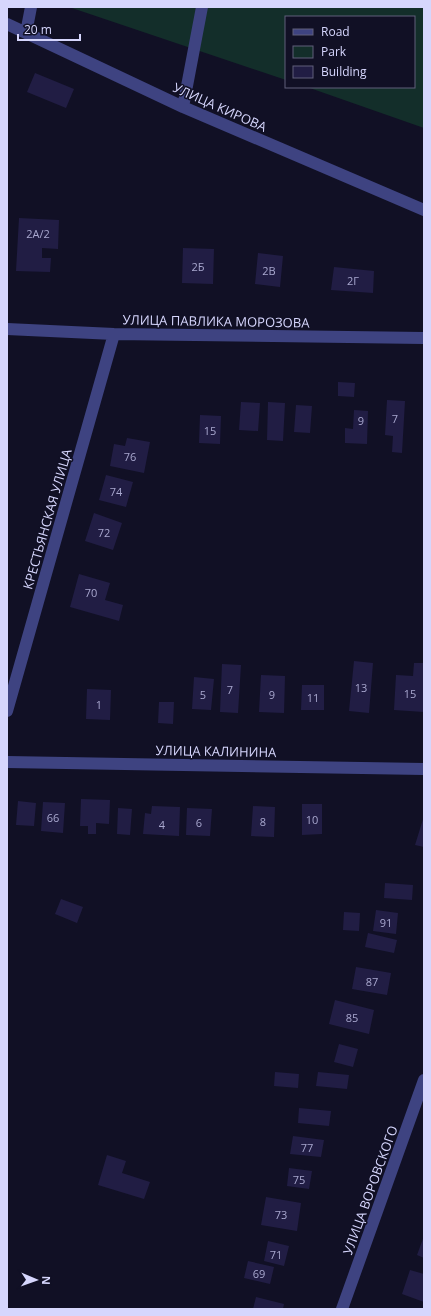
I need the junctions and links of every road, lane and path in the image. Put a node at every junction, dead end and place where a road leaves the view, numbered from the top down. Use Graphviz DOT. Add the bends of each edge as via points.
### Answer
graph roads {
  1 [pos="31,7"];
  2 [pos="202,7"];
  3 [pos="7,24"];
  4 [pos="26,33"];
  5 [pos="183,107"];
  6 [pos="424,210"];
  7 [pos="7,328"];
  8 [pos="114,334"];
  9 [pos="424,338"];
  10 [pos="7,711"];
  11 [pos="7,762"];
  12 [pos="424,769"];
  13 [pos="424,1080"];
  14 [pos="342,1309"];
  1 -- 4 [label="street"];
  2 -- 5 [label="street"];
  3 -- 4 [label="street, УЛИЦА КИРОВА"];
  4 -- 5 [label="street, УЛИЦА КИРОВА"];
  5 -- 6 [label="street, УЛИЦА КИРОВА"];
  7 -- 8 [label="street, УЛИЦА ПАВЛИКА МОРОЗОВА"];
  8 -- 9 [label="street, УЛИЦА ПАВЛИКА МОРОЗОВА"];
  8 -- 10 [label="street, КРЕСТЬЯНСКАЯ УЛИЦА"];
  11 -- 12 [label="street, УЛИЦА КАЛИНИНА"];
  13 -- 14 [label="street, УЛИЦА ВОРОВСКОГО"];
}
